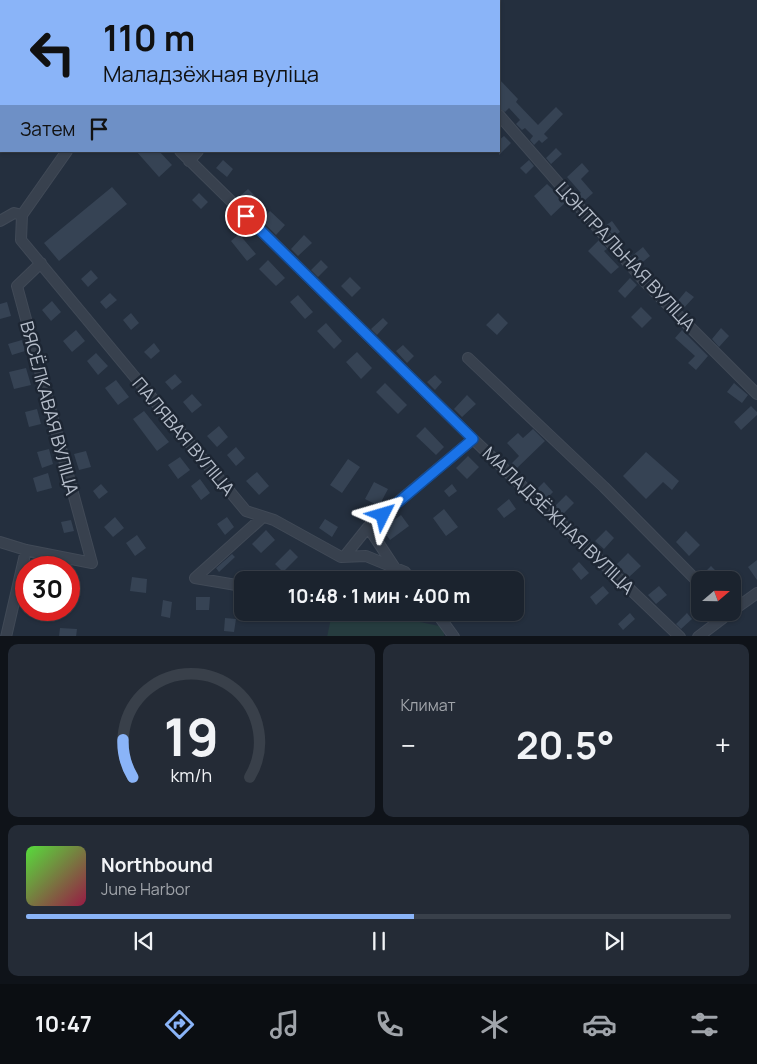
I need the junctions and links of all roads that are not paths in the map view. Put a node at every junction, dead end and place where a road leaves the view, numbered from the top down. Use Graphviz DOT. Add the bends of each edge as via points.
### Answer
graph roads {
  1 [pos="500,116"];
  2 [pos="66,152"];
  3 [pos="181,152"];
  4 [pos="197,152"];
  5 [pos="189,161"];
  6 [pos="22,215"];
  7 [pos="0,221"];
  8 [pos="41,262"];
  9 [pos="468,358"];
  10 [pos="757,394"];
  11 [pos="473,439"];
  12 [pos="263,517"];
  13 [pos="368,527"];
  14 [pos="0,542"];
  15 [pos="26,550"];
  16 [pos="344,557"];
  17 [pos="396,568"];
  18 [pos="403,571"];
  19 [pos="691,575"];
  20 [pos="234,585"];
  21 [pos="757,593"];
  22 [pos="741,604"];
  23 [pos="443,621"];
  24 [pos="718,621"];
  25 [pos="6,636"];
  26 [pos="454,636"];
  27 [pos="680,636"];
  28 [pos="698,636"];
  1 -- 10 [label="street, ЦЭНТРАЛЬНАЯ ВУЛІЦА" via="645,282"];
  2 -- 6 [label="street"];
  3 -- 5 [label="street, МАЛАДЗЁЖНАЯ ВУЛІЦА"];
  4 -- 5 [label="street"];
  5 -- 11 [label="street, МАЛАДЗЁЖНАЯ ВУЛІЦА"];
  6 -- 7 [label="street" via="14,213"];
  6 -- 8 [label="street, ПАЛЯВАЯ ВУЛІЦА" via="21,240"];
  8 -- 12 [label="street, ПАЛЯВАЯ ВУЛІЦА" via="246,511"];
  8 -- 15 [label="street, ВЯСЁЛКАВАЯ ВУЛІЦА" via="17,286 92,563"];
  9 -- 19 [label="street" via="604,486"];
  11 -- 13 [label="street"];
  11 -- 27 [label="street, МАЛАДЗЁЖНАЯ ВУЛІЦА"];
  12 -- 16 [label="street, ПАЛЯВАЯ ВУЛІЦА"];
  12 -- 20 [label="street" via="195,578"];
  13 -- 16 [label="street"];
  13 -- 17 [label="street"];
  14 -- 15 [label="street"];
  15 -- 25 [label="street"];
  16 -- 17 [label="street, ПАЛЯВАЯ ВУЛІЦА" via="366,556"];
  17 -- 18 [label="street, ПАЛЯВАЯ ВУЛІЦА"];
  21 -- 22 [label="street"];
  23 -- 26 [label="street"];
  24 -- 28 [label="street"];
}
